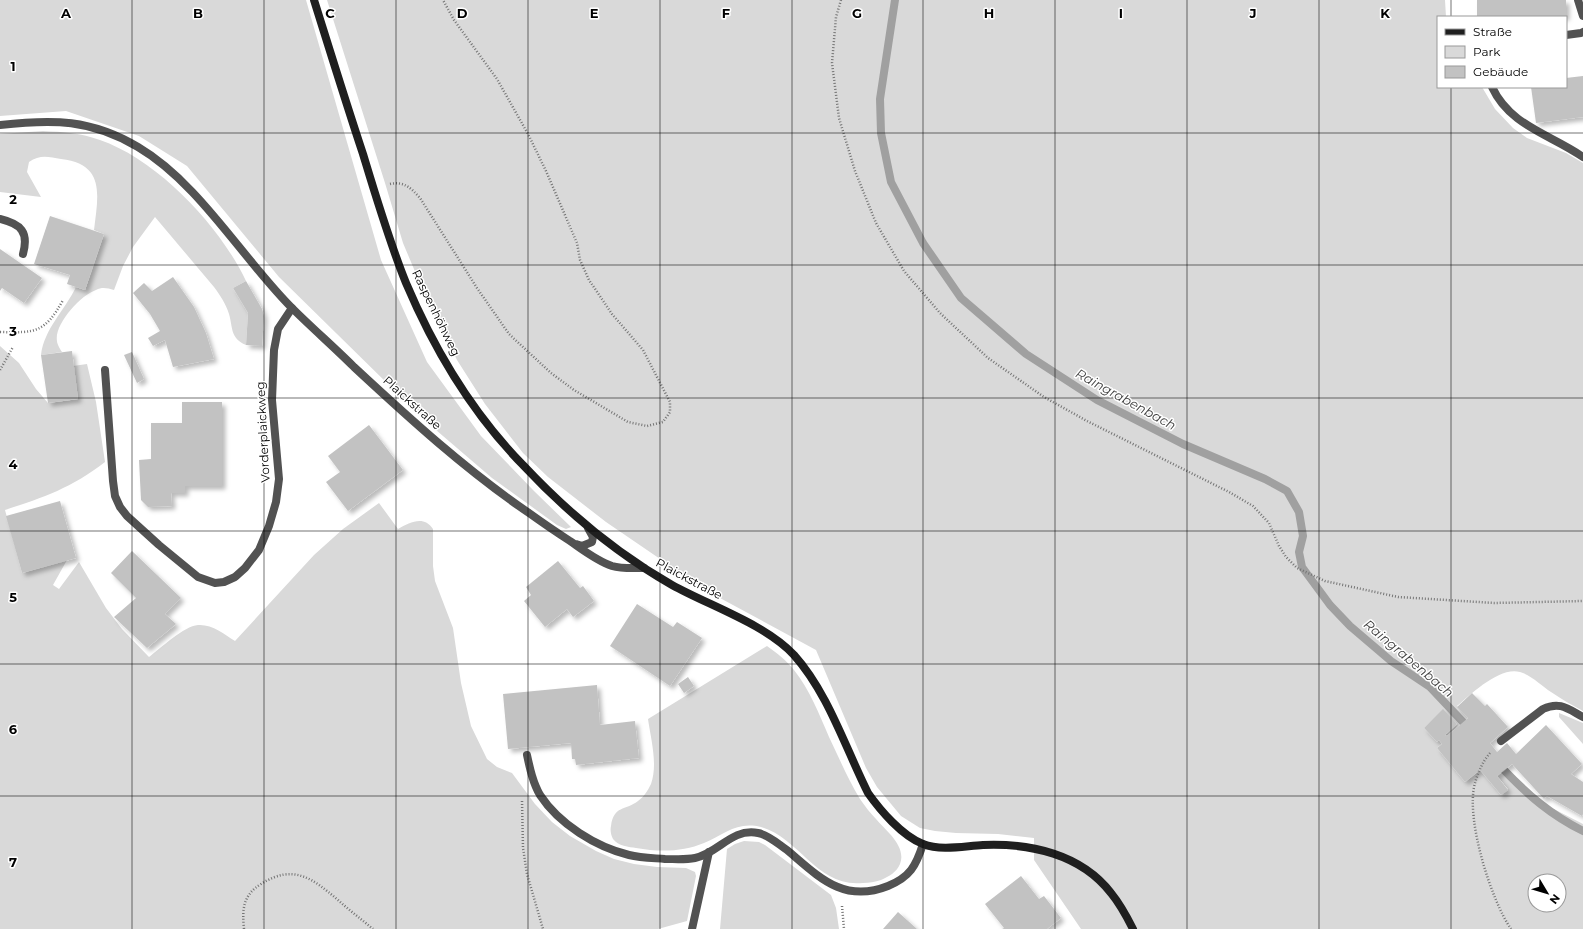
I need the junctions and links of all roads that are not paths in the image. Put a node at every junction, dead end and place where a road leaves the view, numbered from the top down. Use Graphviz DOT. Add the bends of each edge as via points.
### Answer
graph roads {
  1 [pos="314,0"];
  2 [pos="1578,0"];
  3 [pos="1583,16"];
  4 [pos="1583,32"];
  5 [pos="1567,35"];
  6 [pos="1492,88"];
  7 [pos="0,125"];
  8 [pos="1583,157"];
  9 [pos="0,219"];
  10 [pos="23,254"];
  11 [pos="292,308"];
  12 [pos="105,370"];
  13 [pos="588,528"];
  14 [pos="571,542"];
  15 [pos="644,568"];
  16 [pos="1583,717"];
  17 [pos="1501,741"];
  18 [pos="527,755"];
  19 [pos="923,844"];
  20 [pos="709,852"];
  21 [pos="692,929"];
  22 [pos="1133,929"];
  1 -- 13 [label="street, Raspenhöhweg" via="389,237 406,284 443,358 467,397 493,431 522,465"];
  2 -- 3 [label="street"];
  4 -- 5 [label="street"];
  6 -- 8 [label="street" via="1507,111 1524,124"];
  7 -- 11 [label="street, Plaickstraße" via="58,121 77,123 100,129 138,146 176,176 197,198"];
  9 -- 10 [label="street" via="15,223 21,228 25,241"];
  11 -- 12 [label="street, Vorderplaickweg" via="278,329 274,350 272,400 279,479 276,502 259,550 245,568 224,582 215,583 198,577 159,545 120,507 115,496"];
  11 -- 14 [label="street, Plaickstraße" via="434,440 496,490"];
  13 -- 14 [label="street" via="593,537 592,542 582,546"];
  13 -- 15 [label="street, Raspenhöhweg"];
  14 -- 15 [label="street, Plaickstraße" via="612,566"];
  15 -- 19 [label="street, Plaickstraße" via="763,631 792,653 817,687 868,793 893,822"];
  16 -- 17 [label="street" via="1556,704 1550,705"];
  18 -- 20 [label="street" via="530,771 540,795 570,826 589,839 617,852 647,858 696,858"];
  19 -- 20 [label="street" via="908,874 899,881 883,888 861,892 847,890 822,880 780,844 759,833 742,834 726,840"];
  19 -- 22 [label="street" via="945,847 1015,845 1073,861 1088,870 1112,893"];
  20 -- 21 [label="street"];
}
